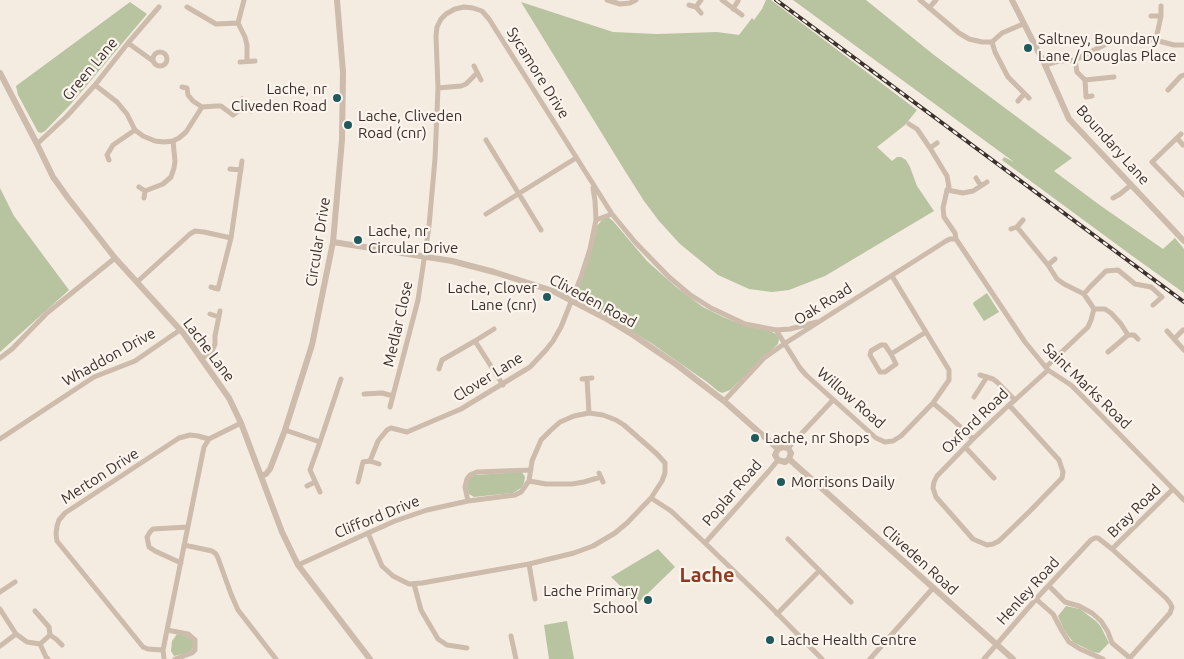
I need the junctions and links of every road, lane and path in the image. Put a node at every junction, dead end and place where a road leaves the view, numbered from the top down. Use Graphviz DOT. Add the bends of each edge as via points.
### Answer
graph roads {
  1 [pos="244,0"];
  2 [pos="337,0"];
  3 [pos="607,0"];
  4 [pos="636,0"];
  5 [pos="701,0"];
  6 [pos="722,0"];
  7 [pos="920,0"];
  8 [pos="936,0"];
  9 [pos="1012,0"];
  10 [pos="738,1"];
  11 [pos="689,5"];
  12 [pos="1161,6"];
  13 [pos="187,7"];
  14 [pos="696,7"];
  15 [pos="159,8"];
  16 [pos="929,8"];
  17 [pos="733,9"];
  18 [pos="194,12"];
  19 [pos="701,13"];
  20 [pos="742,15"];
  21 [pos="1151,16"];
  22 [pos="1161,16"];
  23 [pos="191,18"];
  24 [pos="238,23"];
  25 [pos="1023,24"];
  26 [pos="1156,39"];
  27 [pos="992,42"];
  28 [pos="128,43"];
  29 [pos="1184,45"];
  30 [pos="1075,60"];
  31 [pos="153,61"];
  32 [pos="247,61"];
  33 [pos="255,61"];
  34 [pos="240,62"];
  35 [pos="1045,65"];
  36 [pos="474,66"];
  37 [pos="1106,71"];
  38 [pos="0,73"];
  39 [pos="477,73"];
  40 [pos="1184,75"];
  41 [pos="1114,77"];
  42 [pos="1107,78"];
  43 [pos="481,80"];
  44 [pos="1084,80"];
  45 [pos="95,85"];
  46 [pos="194,86"];
  47 [pos="438,88"];
  48 [pos="1168,90"];
  49 [pos="1024,94"];
  50 [pos="1092,96"];
  51 [pos="1029,98"];
  52 [pos="242,99"];
  53 [pos="1018,101"];
  54 [pos="246,105"];
  55 [pos="202,107"];
  56 [pos="251,111"];
  57 [pos="910,124"];
  58 [pos="135,130"];
  59 [pos="486,140"];
  60 [pos="173,141"];
  61 [pos="37,144"];
  62 [pos="937,144"];
  63 [pos="1183,145"];
  64 [pos="930,148"];
  65 [pos="106,156"];
  66 [pos="576,158"];
  67 [pos="242,161"];
  68 [pos="230,169"];
  69 [pos="241,170"];
  70 [pos="976,178"];
  71 [pos="987,182"];
  72 [pos="592,184"];
  73 [pos="1131,185"];
  74 [pos="981,186"];
  75 [pos="139,187"];
  76 [pos="947,190"];
  77 [pos="145,191"];
  78 [pos="519,193"];
  79 [pos="1120,194"];
  80 [pos="1184,195"];
  81 [pos="144,198"];
  82 [pos="1113,198"];
  83 [pos="1124,202"];
  84 [pos="486,214"];
  85 [pos="612,214"];
  86 [pos="596,220"];
  87 [pos="1022,220"];
  88 [pos="1017,227"];
  89 [pos="1010,229"];
  90 [pos="541,230"];
  91 [pos="232,238"];
  92 [pos="956,239"];
  93 [pos="1184,241"];
  94 [pos="333,242"];
  95 [pos="424,257"];
  96 [pos="115,258"];
  97 [pos="1055,259"];
  98 [pos="1048,265"];
  99 [pos="892,276"];
  100 [pos="137,282"];
  101 [pos="211,287"];
  102 [pos="1084,294"];
  103 [pos="572,300"];
  104 [pos="1153,305"];
  105 [pos="1094,309"];
  106 [pos="210,314"];
  107 [pos="817,322"];
  108 [pos="180,330"];
  109 [pos="494,330"];
  110 [pos="776,330"];
  111 [pos="1183,330"];
  112 [pos="1167,331"];
  113 [pos="926,332"];
  114 [pos="1128,335"];
  115 [pos="1138,339"];
  116 [pos="475,340"];
  117 [pos="1174,340"];
  118 [pos="784,344"];
  119 [pos="1184,350"];
  120 [pos="1108,352"];
  121 [pos="891,354"];
  122 [pos="0,358"];
  123 [pos="201,359"];
  124 [pos="434,363"];
  125 [pos="1047,369"];
  126 [pos="980,375"];
  127 [pos="987,377"];
  128 [pos="341,379"];
  129 [pos="587,379"];
  130 [pos="503,385"];
  131 [pos="364,394"];
  132 [pos="393,396"];
  133 [pos="974,397"];
  134 [pos="833,400"];
  135 [pos="1015,400"];
  136 [pos="724,401"];
  137 [pos="933,402"];
  138 [pos="1009,405"];
  139 [pos="390,407"];
  140 [pos="589,413"];
  141 [pos="241,424"];
  142 [pos="285,430"];
  143 [pos="0,439"];
  144 [pos="209,439"];
  145 [pos="974,439"];
  146 [pos="320,442"];
  147 [pos="788,448"];
  148 [pos="966,448"];
  149 [pos="778,449"];
  150 [pos="789,459"];
  151 [pos="778,460"];
  152 [pos="370,461"];
  153 [pos="380,464"];
  154 [pos="531,470"];
  155 [pos="261,476"];
  156 [pos="601,477"];
  157 [pos="994,478"];
  158 [pos="529,481"];
  159 [pos="315,482"];
  160 [pos="358,482"];
  161 [pos="307,486"];
  162 [pos="1173,489"];
  163 [pos="320,492"];
  164 [pos="651,498"];
  165 [pos="1184,500"];
  166 [pos="468,501"];
  167 [pos="188,528"];
  168 [pos="368,532"];
  169 [pos="788,539"];
  170 [pos="705,543"];
  171 [pos="184,545"];
  172 [pos="1112,550"];
  173 [pos="181,563"];
  174 [pos="529,564"];
  175 [pos="298,565"];
  176 [pos="819,571"];
  177 [pos="15,582"];
  178 [pos="414,584"];
  179 [pos="1049,586"];
  180 [pos="933,588"];
  181 [pos="0,592"];
  182 [pos="535,599"];
  183 [pos="1036,600"];
  184 [pos="851,602"];
  185 [pos="0,609"];
  186 [pos="35,612"];
  187 [pos="777,614"];
  188 [pos="167,630"];
  189 [pos="16,634"];
  190 [pos="50,635"];
  191 [pos="511,636"];
  192 [pos="40,644"];
  193 [pos="997,644"];
  194 [pos="62,645"];
  195 [pos="0,646"];
  196 [pos="467,648"];
  197 [pos="163,650"];
  198 [pos="48,659"];
  199 [pos="164,659"];
  200 [pos="175,659"];
  201 [pos="276,659"];
  202 [pos="370,659"];
  203 [pos="516,659"];
  204 [pos="822,659"];
  205 [pos="870,659"];
  206 [pos="984,659"];
  207 [pos="1013,659"];
  208 [pos="1103,659"];
  209 [pos="1130,659"];
  1 -- 24 [label="street"];
  2 -- 94 [label="street, Circular Drive" via="343,72 342,140"];
  3 -- 4 [label="street" via="620,4"];
  5 -- 14 [label="street"];
  6 -- 17 [label="street"];
  7 -- 16 [label="street"];
  8 -- 16 [label="street"];
  9 -- 25 [label="street, Boundary Lane"];
  10 -- 17 [label="street"];
  11 -- 14 [label="street"];
  12 -- 22 [label="street"];
  13 -- 18 [label="street"];
  14 -- 19 [label="street"];
  15 -- 28 [label="street, Green Lane"];
  16 -- 27 [label="street" via="969,39"];
  17 -- 20 [label="street"];
  18 -- 23 [label="street"];
  18 -- 24 [label="street" via="216,24"];
  21 -- 22 [label="street"];
  22 -- 26 [label="street"];
  24 -- 32 [label="street" via="247,45"];
  25 -- 27 [label="street" via="1002,33"];
  25 -- 35 [label="street, Boundary Lane"];
  26 -- 29 [label="street"];
  26 -- 30 [label="street" via="1108,43"];
  27 -- 49 [label="street" via="1008,77"];
  28 -- 31 [label="street"];
  28 -- 45 [label="street, Green Lane"];
  30 -- 35 [label="street"];
  30 -- 44 [label="street" via="1077,72"];
  32 -- 33 [label="street"];
  32 -- 34 [label="street"];
  35 -- 73 [label="street, Boundary Lane" via="1069,119"];
  36 -- 39 [label="street"];
  37 -- 42 [label="street"];
  38 -- 61 [label="street, Lache Lane"];
  39 -- 43 [label="street"];
  39 -- 47 [label="street" via="466,84 456,88"];
  40 -- 48 [label="street"];
  41 -- 42 [label="street"];
  42 -- 44 [label="street"];
  44 -- 50 [label="street" via="1086,97"];
  45 -- 58 [label="street" via="117,102"];
  45 -- 61 [label="street, Green Lane"];
  46 -- 55 [label="street" via="185,88"];
  47 -- 66 [label="street, Sycamore Drive" via="436,36 441,19 464,7 482,11"];
  47 -- 95 [label="street, Sycamore Drive"];
  49 -- 51 [label="street"];
  49 -- 53 [label="street"];
  52 -- 54 [label="street"];
  54 -- 55 [label="street" via="234,117 222,106"];
  54 -- 56 [label="street"];
  55 -- 60 [label="street" via="186,132"];
  57 -- 64 [label="street"];
  58 -- 60 [label="street" via="155,141"];
  58 -- 65 [label="street" via="113,145"];
  59 -- 78 [label="street"];
  60 -- 77 [label="street" via="175,161 171,177"];
  61 -- 96 [label="street, Lache Lane" via="52,177"];
  62 -- 64 [label="street"];
  63 -- 80 [label="street" via="1179,136 1152,162"];
  64 -- 76 [label="street" via="947,176"];
  66 -- 72 [label="street, Sycamore Drive"];
  66 -- 78 [label="street"];
  67 -- 69 [label="street"];
  68 -- 69 [label="street"];
  69 -- 91 [label="street"];
  70 -- 74 [label="street"];
  71 -- 74 [label="street"];
  72 -- 85 [label="street, Sycamore Drive"];
  72 -- 86 [label="street, Clover Lane"];
  73 -- 79 [label="street"];
  73 -- 93 [label="street, Boundary Lane"];
  74 -- 76 [label="street" via="963,193"];
  75 -- 77 [label="street"];
  76 -- 92 [label="street, Saint Marks Road" via="944,216"];
  77 -- 81 [label="street"];
  78 -- 84 [label="street"];
  78 -- 90 [label="street"];
  79 -- 82 [label="street"];
  79 -- 83 [label="street"];
  85 -- 86 [label="street"];
  85 -- 110 [label="street, Sycamore Drive" via="651,260 701,302 745,324"];
  86 -- 103 [label="street, Clover Lane" via="590,249"];
  87 -- 88 [label="street"];
  88 -- 89 [label="street"];
  88 -- 98 [label="street"];
  91 -- 100 [label="street" via="196,231"];
  91 -- 101 [label="street" via="218,289"];
  92 -- 99 [label="street, Oak Road" via="946,241"];
  92 -- 125 [label="street, Saint Marks Road" via="1024,342"];
  94 -- 95 [label="street, Cliveden Road"];
  94 -- 142 [label="street, Circular Drive" via="312,345"];
  95 -- 103 [label="street, Cliveden Road" via="494,272"];
  95 -- 132 [label="street, Medlar Close" via="418,300"];
  96 -- 100 [label="street, Lache Lane"];
  96 -- 122 [label="street" via="47,313"];
  97 -- 98 [label="street"];
  98 -- 102 [label="street" via="1057,279"];
  99 -- 107 [label="street, Oak Road"];
  99 -- 113 [label="street, Willow Road"];
  100 -- 108 [label="street, Lache Lane"];
  102 -- 104 [label="street" via="1106,272 1118,270 1135,284 1151,287 1162,297"];
  102 -- 105 [label="street"];
  103 -- 130 [label="street, Clover Lane" via="561,327 546,350 530,367"];
  103 -- 136 [label="street, Cliveden Road" via="633,335"];
  105 -- 114 [label="street" via="1105,309 1111,313"];
  105 -- 125 [label="street, Oxford Road" via="1088,327"];
  106 -- 123 [label="street" via="220,314 215,344 212,351"];
  107 -- 110 [label="street, Sycamore Drive"];
  107 -- 118 [label="street, Oak Road"];
  108 -- 123 [label="street, Lache Lane"];
  108 -- 143 [label="street, Whaddon Drive" via="135,361 94,377"];
  109 -- 116 [label="street"];
  110 -- 118 [label="street"];
  111 -- 117 [label="street"];
  112 -- 117 [label="street"];
  113 -- 121 [label="street"];
  113 -- 137 [label="street, Willow Road" via="949,370 949,380"];
  114 -- 115 [label="street"];
  114 -- 120 [label="street"];
  116 -- 124 [label="street" via="442,360 440,366"];
  116 -- 130 [label="street"];
  117 -- 119 [label="street"];
  118 -- 134 [label="street, Willow Road" via="800,368"];
  118 -- 136 [label="street, Oak Road" via="764,358"];
  121 -- 121 [label="street" via="896,364 880,372 871,351 885,345"];
  123 -- 141 [label="street, Lache Lane" via="229,398"];
  125 -- 135 [label="street, Oxford Road"];
  125 -- 162 [label="street, Saint Marks Road" via="1083,397"];
  126 -- 127 [label="street"];
  127 -- 133 [label="street"];
  127 -- 135 [label="street"];
  128 -- 146 [label="street"];
  129 -- 140 [label="street"];
  130 -- 152 [label="street, Clover Lane" via="461,409 407,432 387,430 378,441"];
  131 -- 132 [label="street"];
  132 -- 139 [label="street, Medlar Close"];
  134 -- 137 [label="street, Willow Road" via="876,438 885,442 901,436"];
  134 -- 147 [label="street"];
  135 -- 138 [label="street, Oxford Road"];
  136 -- 149 [label="street, Cliveden Road"];
  137 -- 145 [label="street"];
  138 -- 145 [label="street, Oxford Road"];
  138 -- 148 [label="street, Oxford Road" via="1059,460 1063,472 1062,478 1030,511 993,544 974,539 936,497 933,488 937,476"];
  140 -- 154 [label="street" via="560,422 550,430 541,440"];
  140 -- 164 [label="street" via="603,415 624,425 665,463 662,481"];
  141 -- 144 [label="street"];
  141 -- 155 [label="street, Lache Lane"];
  142 -- 146 [label="street"];
  142 -- 155 [label="street, Circular Drive" via="270,469"];
  144 -- 167 [label="street" via="204,447"];
  144 -- 197 [label="street, Merton Drive" via="190,435 179,438 65,513 56,526 60,546 143,647"];
  145 -- 148 [label="street, Oxford Road"];
  146 -- 159 [label="street" via="310,470"];
  147 -- 149 [label="street"];
  147 -- 150 [label="street" via="791,453"];
  148 -- 157 [label="street"];
  149 -- 151 [label="street" via="775,455"];
  150 -- 151 [label="street" via="784,462"];
  150 -- 180 [label="street, Cliveden Road"];
  151 -- 170 [label="street, Poplar Road"];
  152 -- 153 [label="street"];
  152 -- 160 [label="street" via="363,462"];
  154 -- 158 [label="street"];
  154 -- 166 [label="street" via="470,475 465,487"];
  155 -- 175 [label="street, Lache Lane"];
  156 -- 158 [label="street" via="572,484"];
  158 -- 166 [label="street, Clifford Drive" via="515,495"];
  159 -- 161 [label="street"];
  159 -- 163 [label="street"];
  162 -- 165 [label="street, Saint Marks Road"];
  162 -- 172 [label="street, Bray Road"];
  164 -- 170 [label="street" via="671,511"];
  164 -- 174 [label="street" via="605,540 574,553"];
  166 -- 168 [label="street, Clifford Drive" via="428,510"];
  167 -- 171 [label="street"];
  167 -- 173 [label="street" via="153,529 148,538 149,547"];
  168 -- 175 [label="street, Clifford Drive"];
  168 -- 178 [label="street" via="382,566 400,580"];
  169 -- 176 [label="street"];
  170 -- 187 [label="street"];
  171 -- 173 [label="street"];
  171 -- 201 [label="street" via="216,554 238,610"];
  172 -- 179 [label="street, Henley Road" via="1098,538 1091,540"];
  172 -- 209 [label="street" via="1172,607"];
  173 -- 188 [label="street"];
  174 -- 178 [label="street"];
  174 -- 182 [label="street"];
  175 -- 202 [label="street, Lache Lane"];
  176 -- 184 [label="street"];
  176 -- 187 [label="street"];
  177 -- 181 [label="street"];
  178 -- 196 [label="street" via="421,610 438,639"];
  179 -- 183 [label="street, Henley Road"];
  179 -- 209 [label="street" via="1066,602 1092,613 1101,621 1112,643"];
  180 -- 193 [label="street, Cliveden Road"];
  180 -- 205 [label="street"];
  183 -- 193 [label="street, Henley Road"];
  183 -- 208 [label="street" via="1053,614 1069,642"];
  185 -- 189 [label="street"];
  186 -- 190 [label="street" via="49,628"];
  187 -- 204 [label="street"];
  188 -- 197 [label="street"];
  188 -- 200 [label="street" via="188,634 196,642 192,653"];
  189 -- 192 [label="street" via="27,642"];
  189 -- 195 [label="street"];
  190 -- 192 [label="street"];
  190 -- 194 [label="street"];
  191 -- 203 [label="street"];
  192 -- 198 [label="street"];
  193 -- 206 [label="street, Henley Road"];
  193 -- 207 [label="street, Cliveden Road"];
  197 -- 199 [label="street"];
}
